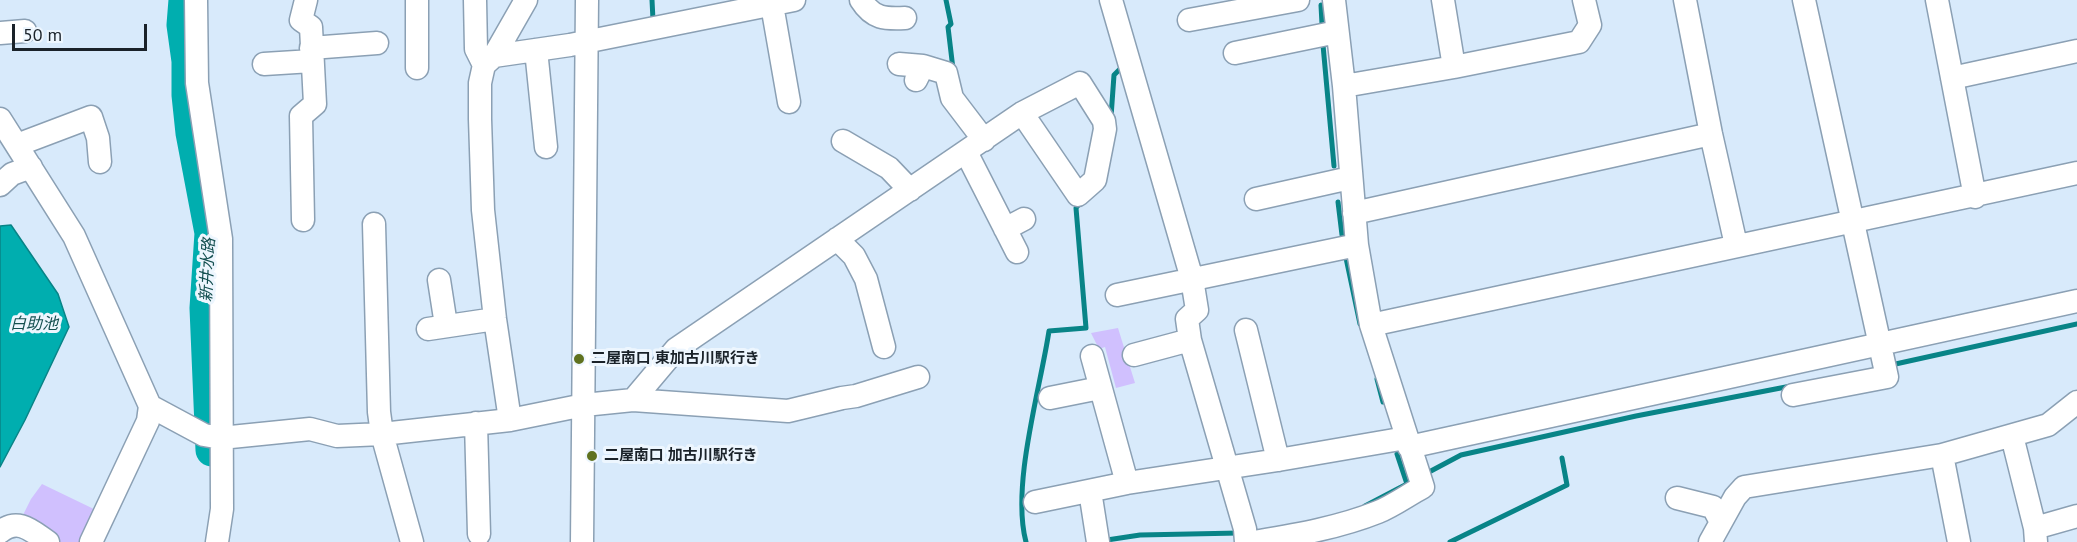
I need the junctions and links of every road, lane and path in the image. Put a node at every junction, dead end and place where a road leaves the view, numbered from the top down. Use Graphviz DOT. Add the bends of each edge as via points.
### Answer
graph roads {
  1 [pos="196,0"];
  2 [pos="306,0"];
  3 [pos="417,0"];
  4 [pos="475,0"];
  5 [pos="526,0"];
  6 [pos="586,0"];
  7 [pos="794,0"];
  8 [pos="861,0"];
  9 [pos="1111,0"];
  10 [pos="1298,0"];
  11 [pos="1334,0"];
  12 [pos="1443,0"];
  13 [pos="1584,0"];
  14 [pos="1685,0"];
  15 [pos="1804,0"];
  16 [pos="1937,0"];
  17 [pos="763,4"];
  18 [pos="904,18"];
  19 [pos="1189,20"];
  20 [pos="25,31"];
  21 [pos="1337,32"];
  22 [pos="0,33"];
  23 [pos="586,41"];
  24 [pos="377,43"];
  25 [pos="536,50"];
  26 [pos="2077,51"];
  27 [pos="1235,53"];
  28 [pos="312,55"];
  29 [pos="489,60"];
  30 [pos="264,64"];
  31 [pos="899,64"];
  32 [pos="1454,67"];
  33 [pos="417,68"];
  34 [pos="1952,78"];
  35 [pos="1344,86"];
  36 [pos="789,102"];
  37 [pos="1022,113"];
  38 [pos="0,119"];
  39 [pos="1711,134"];
  40 [pos="843,141"];
  41 [pos="17,145"];
  42 [pos="975,146"];
  43 [pos="546,147"];
  44 [pos="100,162"];
  45 [pos="31,167"];
  46 [pos="2077,173"];
  47 [pos="1350,178"];
  48 [pos="0,185"];
  49 [pos="910,190"];
  50 [pos="1266,191"];
  51 [pos="1975,197"];
  52 [pos="308,207"];
  53 [pos="1354,213"];
  54 [pos="1852,222"];
  55 [pos="374,224"];
  56 [pos="837,239"];
  57 [pos="1357,245"];
  58 [pos="1736,245"];
  59 [pos="1017,252"];
  60 [pos="1192,279"];
  61 [pos="439,280"];
  62 [pos="1117,295"];
  63 [pos="2077,301"];
  64 [pos="495,319"];
  65 [pos="1371,325"];
  66 [pos="1246,330"];
  67 [pos="1190,340"];
  68 [pos="1878,344"];
  69 [pos="884,347"];
  70 [pos="1134,355"];
  71 [pos="1092,356"];
  72 [pos="918,377"];
  73 [pos="1100,388"];
  74 [pos="1793,395"];
  75 [pos="1050,398"];
  76 [pos="633,400"];
  77 [pos="2077,402"];
  78 [pos="584,405"];
  79 [pos="150,406"];
  80 [pos="510,420"];
  81 [pos="476,423"];
  82 [pos="382,434"];
  83 [pos="2012,436"];
  84 [pos="213,437"];
  85 [pos="1408,442"];
  86 [pos="1942,455"];
  87 [pos="1278,460"];
  88 [pos="1227,468"];
  89 [pos="1127,483"];
  90 [pos="1090,491"];
  91 [pos="1677,498"];
  92 [pos="1035,502"];
  93 [pos="2077,516"];
  94 [pos="1721,522"];
  95 [pos="0,532"];
  96 [pos="479,534"];
  97 [pos="2036,535"];
  98 [pos="1248,538"];
  99 [pos="1097,540"];
  100 [pos="95,541"];
  101 [pos="48,542"];
  102 [pos="217,542"];
  103 [pos="412,542"];
  104 [pos="582,542"];
  105 [pos="1710,542"];
  106 [pos="1959,542"];
  1 -- 84 [label="street" via="197,83 221,239"];
  2 -- 28 [label="street" via="301,20 311,27"];
  3 -- 33 [label="street"];
  4 -- 29 [label="street" via="476,49"];
  5 -- 29 [label="street"];
  6 -- 23 [label="street"];
  7 -- 17 [label="street"];
  8 -- 18 [label="street" via="884,19"];
  9 -- 60 [label="street"];
  10 -- 19 [label="street"];
  11 -- 21 [label="street"];
  12 -- 32 [label="street"];
  13 -- 32 [label="street" via="1590,26 1579,42"];
  14 -- 39 [label="street"];
  15 -- 54 [label="street"];
  16 -- 34 [label="street"];
  17 -- 23 [label="street"];
  17 -- 36 [label="street"];
  20 -- 22 [label="street"];
  21 -- 27 [label="street"];
  21 -- 35 [label="street"];
  23 -- 25 [label="street"];
  23 -- 78 [label="street"];
  24 -- 28 [label="street"];
  25 -- 29 [label="street"];
  25 -- 43 [label="street"];
  26 -- 34 [label="street"];
  28 -- 30 [label="street"];
  28 -- 52 [label="street" via="315,104 301,117"];
  29 -- 64 [label="street" via="480,83 480,119 483,210"];
  31 -- 42 [label="street" via="920,73 946,73 952,98"];
  32 -- 35 [label="street"];
  34 -- 51 [label="street"];
  35 -- 47 [label="street"];
  37 -- 37 [label="street" via="1053,159 1078,195 1095,180 1105,129 1080,82"];
  37 -- 42 [label="street"];
  38 -- 41 [label="street"];
  39 -- 53 [label="street"];
  39 -- 58 [label="street"];
  40 -- 49 [label="street" via="889,168"];
  41 -- 44 [label="street" via="88,110 98,138"];
  41 -- 45 [label="street"];
  42 -- 49 [label="street"];
  42 -- 59 [label="street" via="1014,224"];
  45 -- 48 [label="street" via="12,174"];
  45 -- 79 [label="street" via="74,236"];
  46 -- 51 [label="street"];
  47 -- 50 [label="street"];
  47 -- 53 [label="street"];
  49 -- 56 [label="street"];
  51 -- 54 [label="street"];
  53 -- 57 [label="street"];
  54 -- 58 [label="street"];
  54 -- 68 [label="street"];
  55 -- 82 [label="street"];
  56 -- 69 [label="street" via="854,256 866,279"];
  56 -- 76 [label="street" via="676,349"];
  57 -- 60 [label="street"];
  57 -- 65 [label="street"];
  58 -- 65 [label="street"];
  60 -- 62 [label="street"];
  60 -- 67 [label="street" via="1197,310 1187,320"];
  61 -- 64 [label="street" via="437,327"];
  63 -- 68 [label="street"];
  64 -- 80 [label="street"];
  65 -- 85 [label="street"];
  66 -- 87 [label="street" via="1245,369"];
  67 -- 70 [label="street"];
  67 -- 88 [label="street"];
  68 -- 74 [label="street" via="1887,377"];
  68 -- 85 [label="street"];
  71 -- 73 [label="street"];
  72 -- 76 [label="street" via="788,411"];
  73 -- 75 [label="street"];
  73 -- 89 [label="street"];
  76 -- 78 [label="street"];
  77 -- 83 [label="street" via="2048,424"];
  78 -- 80 [label="street"];
  78 -- 104 [label="street"];
  79 -- 84 [label="street"];
  79 -- 100 [label="street" via="148,421"];
  80 -- 81 [label="street"];
  81 -- 82 [label="street"];
  81 -- 96 [label="street"];
  82 -- 84 [label="street" via="337,436 310,429"];
  82 -- 103 [label="street"];
  83 -- 86 [label="street"];
  83 -- 97 [label="street"];
  84 -- 102 [label="street" via="222,509"];
  85 -- 87 [label="street"];
  85 -- 98 [label="street" via="1423,487 1362,518 1297,535"];
  86 -- 94 [label="street" via="1744,487"];
  86 -- 106 [label="street"];
  87 -- 88 [label="street"];
  88 -- 89 [label="street"];
  88 -- 98 [label="street"];
  89 -- 90 [label="street"];
  90 -- 92 [label="street"];
  90 -- 99 [label="street"];
  91 -- 94 [label="street" via="1713,507"];
  93 -- 97 [label="street"];
  94 -- 105 [label="street"];
  95 -- 101 [label="street" via="7,526 24,526"];
}
